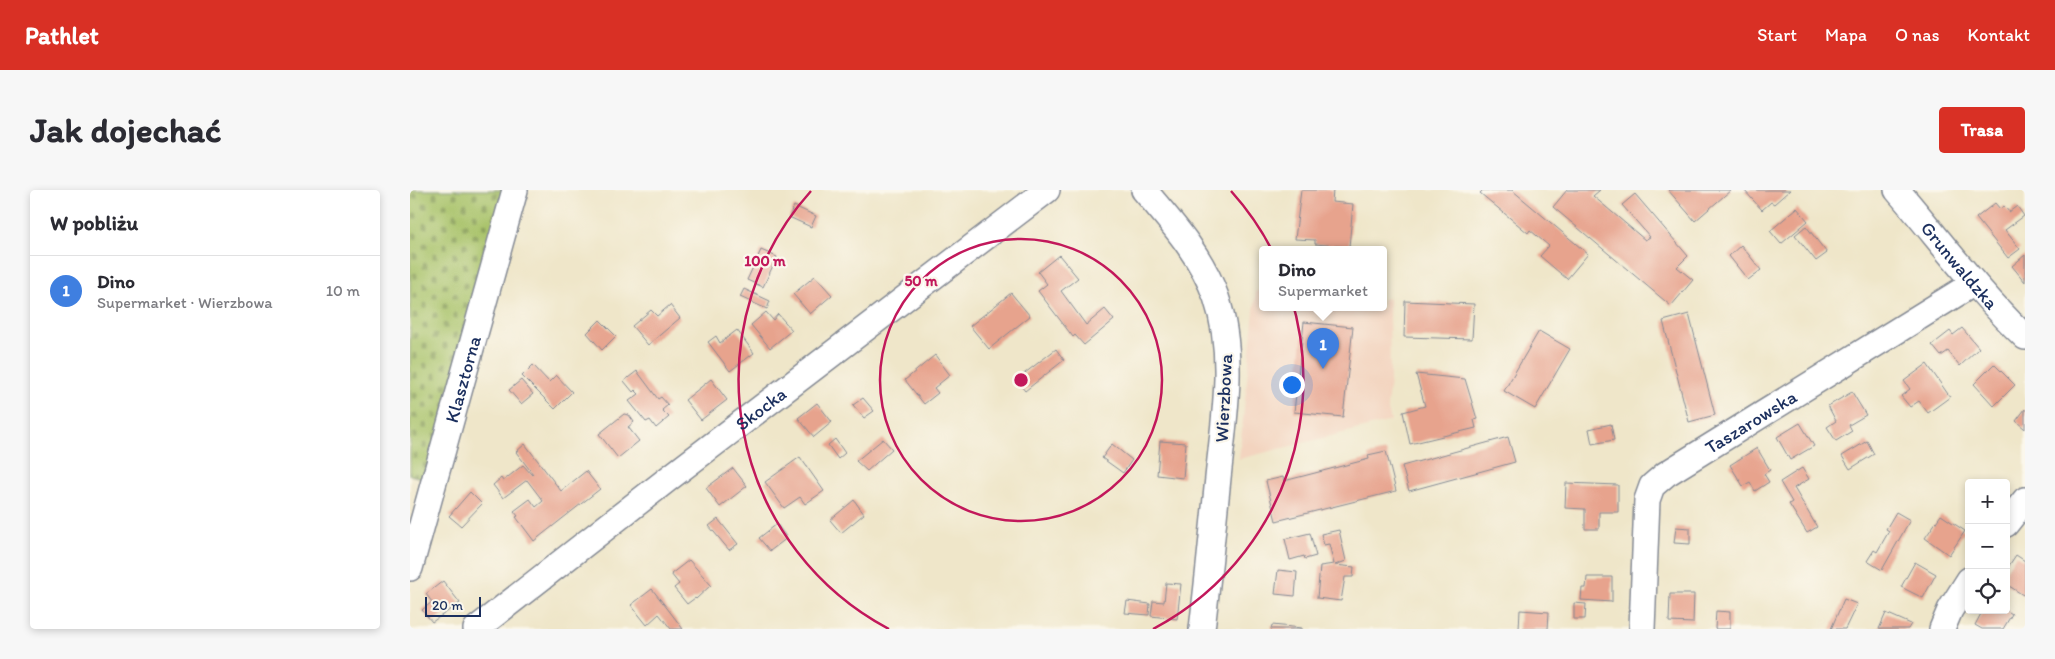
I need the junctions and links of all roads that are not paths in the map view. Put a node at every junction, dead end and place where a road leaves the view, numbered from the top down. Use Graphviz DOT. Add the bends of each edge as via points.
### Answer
graph roads {
  1 [pos="515,190"];
  2 [pos="1047,190"];
  3 [pos="1144,190"];
  4 [pos="1897,190"];
  5 [pos="1974,282"];
  6 [pos="2025,337"];
  7 [pos="2025,500"];
  8 [pos="2010,519"];
  9 [pos="410,568"];
  10 [pos="1965,586"];
  11 [pos="476,629"];
  12 [pos="1202,629"];
  13 [pos="1642,629"];
  14 [pos="1942,629"];
  1 -- 9 [label="street, Klasztorna"];
  2 -- 11 [label="street, Skocka"];
  3 -- 12 [label="street, Wierzbowa" via="1204,269 1215,296 1226,344 1227,388"];
  4 -- 5 [label="street, Grunwaldzka"];
  5 -- 6 [label="street, Grunwaldzka"];
  5 -- 13 [label="street, Taszarowska" via="1666,474 1652,486 1647,500"];
  7 -- 8 [label="street"];
  10 -- 14 [label="street"];
}
